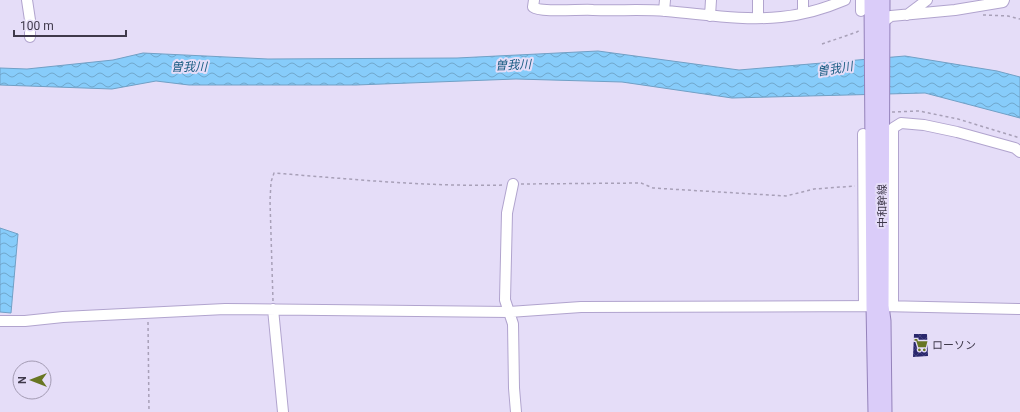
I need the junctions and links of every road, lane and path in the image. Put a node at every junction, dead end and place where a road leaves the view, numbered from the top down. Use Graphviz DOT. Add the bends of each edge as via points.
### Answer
graph roads {
  1 [pos="27,0"];
  2 [pos="534,0"];
  3 [pos="622,0"];
  4 [pos="664,0"];
  5 [pos="711,0"];
  6 [pos="758,0"];
  7 [pos="803,0"];
  8 [pos="845,0"];
  9 [pos="861,0"];
  10 [pos="871,0"];
  11 [pos="883,0"];
  12 [pos="927,0"];
  13 [pos="1004,0"];
  14 [pos="578,5"];
  15 [pos="622,11"];
  16 [pos="664,11"];
  17 [pos="861,11"];
  18 [pos="803,13"];
  19 [pos="979,14"];
  20 [pos="907,15"];
  21 [pos="710,16"];
  22 [pos="758,18"];
  23 [pos="1020,19"];
  24 [pos="877,25"];
  25 [pos="30,37"];
  26 [pos="822,44"];
  27 [pos="879,109"];
  28 [pos="863,134"];
  29 [pos="1020,138"];
  30 [pos="1020,152"];
  31 [pos="513,184"];
  32 [pos="860,186"];
  33 [pos="878,306"];
  34 [pos="273,309"];
  35 [pos="1020,309"];
  36 [pos="509,312"];
  37 [pos="148,314"];
  38 [pos="0,321"];
  39 [pos="149,412"];
  40 [pos="283,412"];
  41 [pos="516,412"];
  42 [pos="876,412"];
  43 [pos="885,412"];
  1 -- 25 [label="street"];
  2 -- 14 [label="street" via="533,7 536,9"];
  3 -- 15 [label="street"];
  4 -- 16 [label="street"];
  5 -- 21 [label="street"];
  6 -- 22 [label="street"];
  7 -- 18 [label="street"];
  8 -- 18 [label="street"];
  9 -- 17 [label="street"];
  10 -- 24 [label="main road, 中和幹線"];
  11 -- 24 [label="main road, 中和幹線"];
  12 -- 20 [label="street"];
  13 -- 20 [label="street" via="955,10"];
  14 -- 15 [label="street"];
  15 -- 16 [label="street"];
  16 -- 21 [label="street"];
  18 -- 22 [label="street"];
  19 -- 23 [label="path"];
  20 -- 24 [label="street" via="891,16"];
  21 -- 22 [label="street"];
  24 -- 26 [label="path"];
  24 -- 27 [label="main road, 中和幹線"];
  27 -- 29 [label="path" via="919,111 958,119"];
  27 -- 33 [label="main road, 中和幹線"];
  28 -- 33 [label="street"];
  30 -- 33 [label="street" via="1015,148 924,125 901,123 893,128"];
  31 -- 32 [label="path" via="641,183 653,188 786,196 814,189"];
  31 -- 34 [label="path" via="380,182 274,173 270,202"];
  31 -- 36 [label="street" via="507,213 505,300"];
  33 -- 35 [label="street"];
  33 -- 36 [label="street" via="581,307"];
  33 -- 42 [label="main road, 中和幹線"];
  33 -- 43 [label="main road, 中和幹線" via="884,321"];
  34 -- 36 [label="street"];
  34 -- 37 [label="street"];
  34 -- 40 [label="street"];
  36 -- 41 [label="street" via="513,324"];
  37 -- 38 [label="street"];
  37 -- 39 [label="path"];
}
